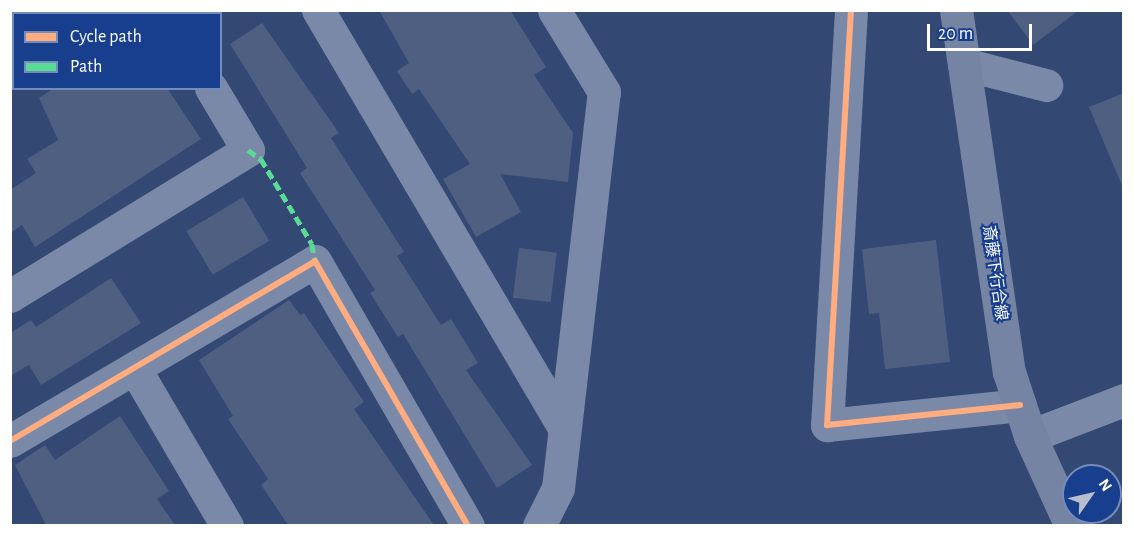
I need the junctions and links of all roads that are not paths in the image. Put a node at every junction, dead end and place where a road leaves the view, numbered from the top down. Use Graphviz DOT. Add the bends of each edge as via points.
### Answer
graph roads {
  1 [pos="318,10"];
  2 [pos="554,10"];
  3 [pos="851,10"];
  4 [pos="956,10"];
  5 [pos="964,64"];
  6 [pos="1046,85"];
  7 [pos="212,90"];
  8 [pos="10,296"];
  9 [pos="135,369"];
  10 [pos="1124,400"];
  11 [pos="1020,405"];
  12 [pos="562,424"];
  13 [pos="1030,436"];
  14 [pos="10,441"];
  15 [pos="227,525"];
  16 [pos="468,525"];
  17 [pos="539,525"];
  18 [pos="1071,525"];
  1 -- 12 [label="street"];
  2 -- 12 [label="street" via="604,92"];
  3 -- 11 [label="street" via="827,425"];
  4 -- 5 [label="main road, 斎藤下行合線"];
  5 -- 6 [label="street"];
  5 -- 11 [label="main road, 斎藤下行合線" via="1009,372"];
  7 -- 8 [label="street" via="248,150"];
  9 -- 14 [label="street"];
  9 -- 15 [label="street"];
  9 -- 16 [label="street" via="315,261"];
  10 -- 13 [label="street"];
  11 -- 13 [label="main road, 斎藤下行合線"];
  12 -- 17 [label="street" via="558,488"];
  13 -- 18 [label="main road, 斎藤下行合線"];
}
